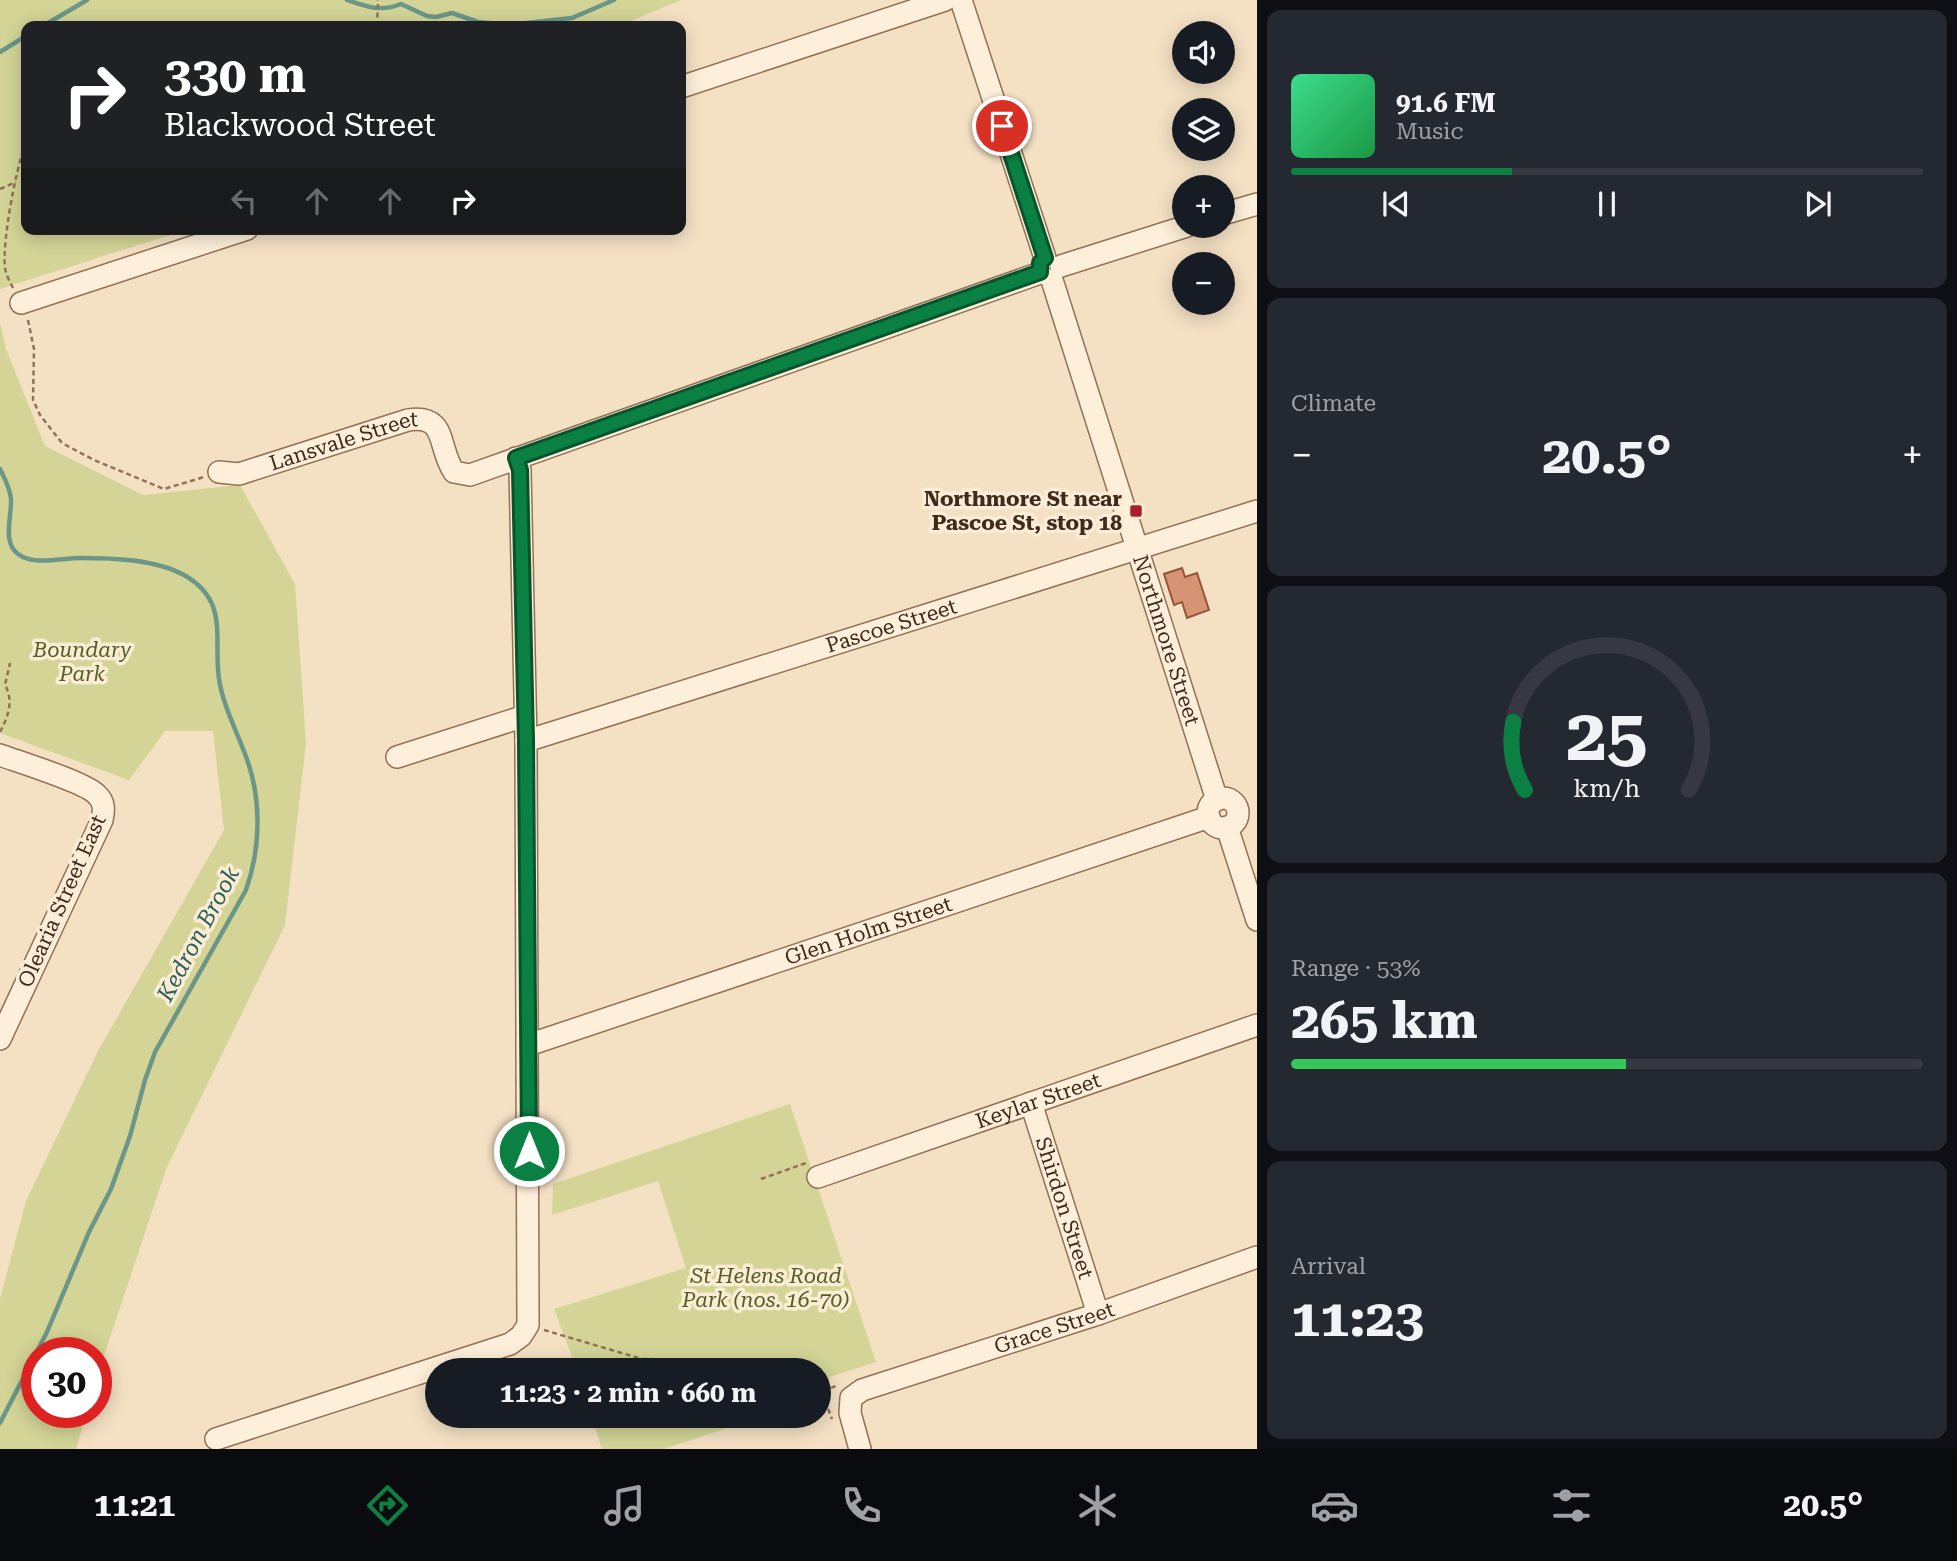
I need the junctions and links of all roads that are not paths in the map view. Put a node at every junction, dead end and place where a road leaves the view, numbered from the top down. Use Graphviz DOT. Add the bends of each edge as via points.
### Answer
graph roads {
  1 [pos="945,0"];
  2 [pos="961,0"];
  3 [pos="686,85"];
  4 [pos="1257,204"];
  5 [pos="1235,210"];
  6 [pos="1172,231"];
  7 [pos="229,235"];
  8 [pos="1049,269"];
  9 [pos="21,303"];
  10 [pos="516,458"];
  11 [pos="219,472"];
  12 [pos="1257,510"];
  13 [pos="1138,548"];
  14 [pos="525,716"];
  15 [pos="526,741"];
  16 [pos="0,755"];
  17 [pos="397,757"];
  18 [pos="1257,800"];
  19 [pos="1223,813"];
  20 [pos="1257,920"];
  21 [pos="1257,1025"];
  22 [pos="0,1039"];
  23 [pos="528,1045"];
  24 [pos="1031,1103"];
  25 [pos="814,1170"];
  26 [pos="1257,1257"];
  27 [pos="1098,1314"];
  28 [pos="216,1440"];
  29 [pos="860,1449"];
  1 -- 3 [label="street"];
  2 -- 8 [label="street, Northmore Street"];
  4 -- 5 [label="street"];
  6 -- 8 [label="street"];
  7 -- 9 [label="street"];
  8 -- 10 [label="street"];
  8 -- 13 [label="street, Northmore Street"];
  10 -- 11 [label="street, Lansvale Street" via="470,475 454,472 436,427 423,418 239,474"];
  10 -- 14 [label="street" via="520,470"];
  12 -- 13 [label="street, Pascoe Street"];
  13 -- 15 [label="street, Pascoe Street"];
  13 -- 19 [label="street, Northmore Street"];
  14 -- 15 [label="street"];
  14 -- 17 [label="street"];
  15 -- 23 [label="street"];
  16 -- 22 [label="street, Olearia Street East" via="90,788 104,810"];
  18 -- 19 [label="street, Glen Holm Street"];
  19 -- 20 [label="street, Northmore Street"];
  19 -- 23 [label="street, Glen Holm Street"];
  21 -- 24 [label="street, Keylar Street"];
  23 -- 28 [label="street" via="528,1325 521,1336 510,1344"];
  24 -- 25 [label="street, Keylar Street"];
  24 -- 27 [label="street, Shirdon Street"];
  26 -- 27 [label="street, Grace Street"];
  27 -- 29 [label="street, Grace Street" via="862,1390 851,1398 850,1413"];
}
